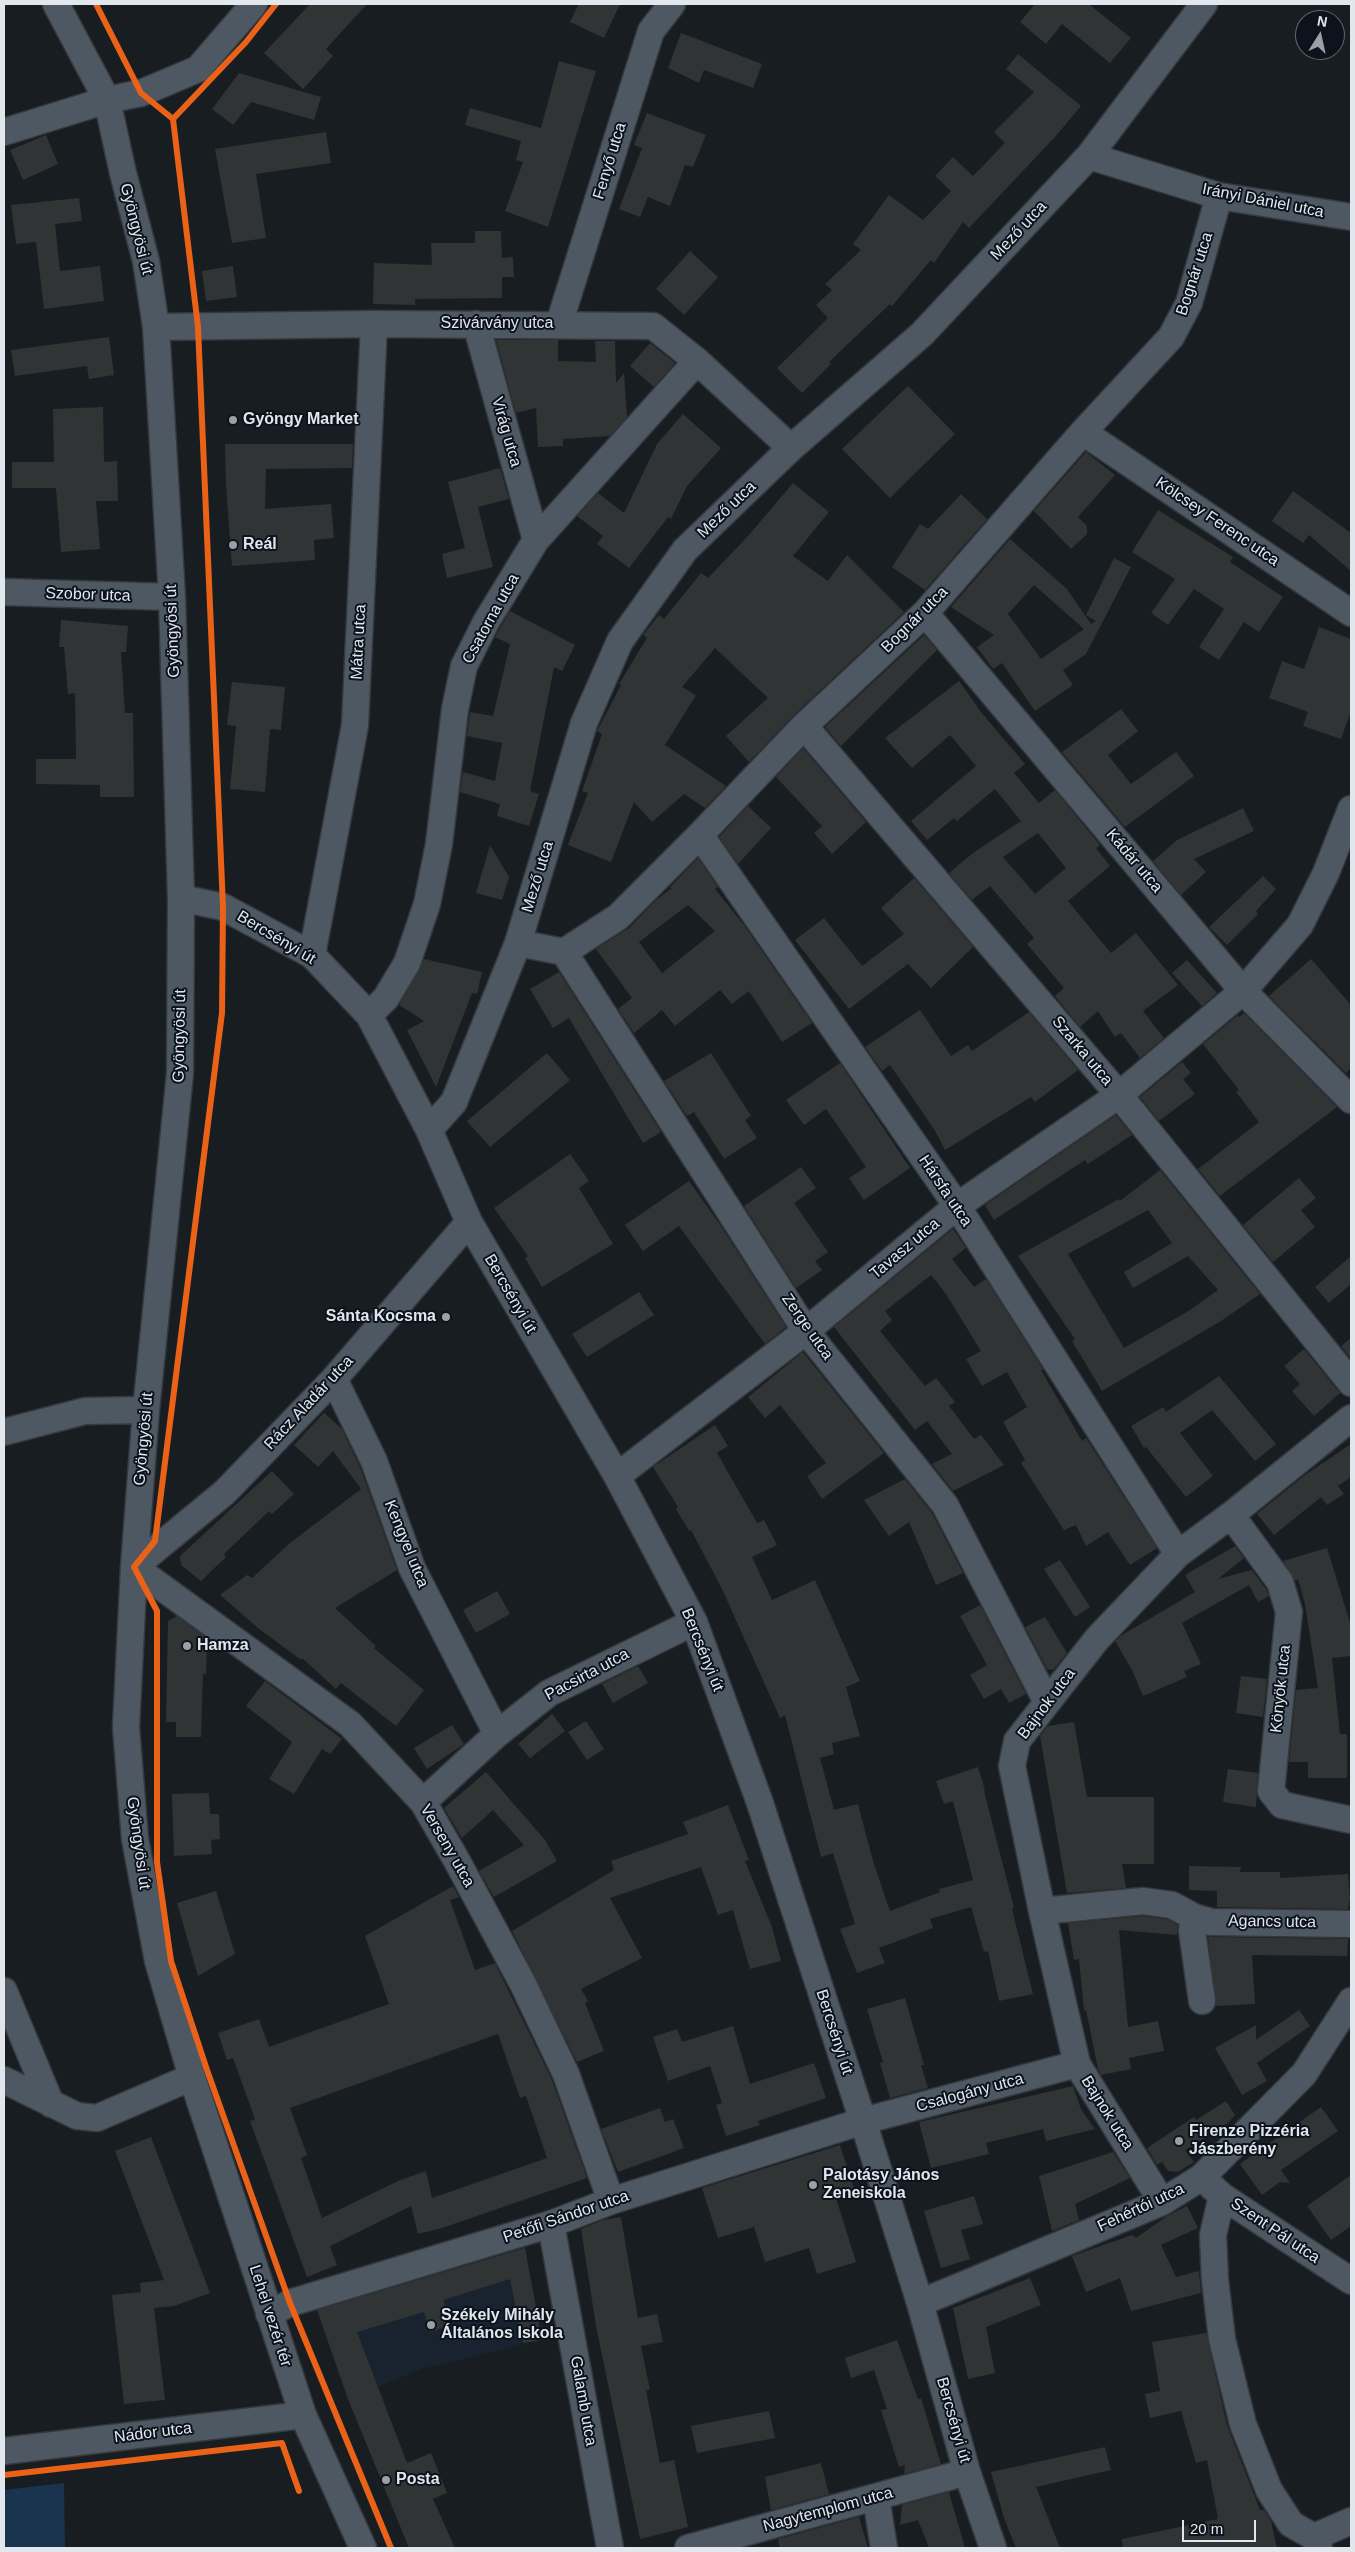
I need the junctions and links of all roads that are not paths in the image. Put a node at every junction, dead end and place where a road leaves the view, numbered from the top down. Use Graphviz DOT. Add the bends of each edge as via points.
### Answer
graph roads {
  1 [pos="56,4"];
  2 [pos="254,4"];
  3 [pos="672,4"];
  4 [pos="1204,4"];
  5 [pos="107,100"];
  6 [pos="4,132"];
  7 [pos="1089,156"];
  8 [pos="1219,196"];
  9 [pos="1351,217"];
  10 [pos="374,324"];
  11 [pos="476,324"];
  12 [pos="559,324"];
  13 [pos="156,327"];
  14 [pos="697,361"];
  15 [pos="1083,432"];
  16 [pos="792,448"];
  17 [pos="536,540"];
  18 [pos="4,592"];
  19 [pos="172,597"];
  20 [pos="925,613"];
  21 [pos="1351,613"];
  22 [pos="804,726"];
  23 [pos="1351,809"];
  24 [pos="700,835"];
  25 [pos="181,898"];
  26 [pos="518,943"];
  27 [pos="564,952"];
  28 [pos="312,955"];
  29 [pos="1243,991"];
  30 [pos="369,1015"];
  31 [pos="1119,1095"];
  32 [pos="1351,1100"];
  33 [pos="429,1130"];
  34 [pos="957,1206"];
  35 [pos="469,1222"];
  36 [pos="806,1331"];
  37 [pos="334,1379"];
  38 [pos="1351,1383"];
  39 [pos="146,1410"];
  40 [pos="1351,1418"];
  41 [pos="4,1432"];
  42 [pos="617,1476"];
  43 [pos="1231,1515"];
  44 [pos="1178,1554"];
  45 [pos="134,1567"];
  46 [pos="694,1622"];
  47 [pos="1047,1702"];
  48 [pos="497,1734"];
  49 [pos="423,1802"];
  50 [pos="1351,1820"];
  51 [pos="1042,1911"];
  52 [pos="1194,1917"];
  53 [pos="1351,1924"];
  54 [pos="1202,2001"];
  55 [pos="1351,2001"];
  56 [pos="6,2006"];
  57 [pos="1077,2064"];
  58 [pos="192,2077"];
  59 [pos="4,2080"];
  60 [pos="51,2104"];
  61 [pos="863,2121"];
  62 [pos="1202,2177"];
  63 [pos="1222,2196"];
  64 [pos="611,2201"];
  65 [pos="1162,2202"];
  66 [pos="551,2224"];
  67 [pos="1351,2281"];
  68 [pos="920,2303"];
  69 [pos="269,2314"];
  70 [pos="303,2415"];
  71 [pos="4,2451"];
  72 [pos="967,2472"];
  73 [pos="876,2497"];
  74 [pos="1351,2521"];
  75 [pos="1317,2542"];
  76 [pos="363,2548"];
  77 [pos="610,2548"];
  78 [pos="688,2548"];
  79 [pos="884,2548"];
  80 [pos="993,2548"];
  1 -- 5 [label="street, Gyöngyösi út"];
  2 -- 5 [label="street" via="198,69 141,93"];
  3 -- 12 [label="street, Fenyő utca" via="651,31"];
  4 -- 7 [label="street, Mező utca"];
  5 -- 6 [label="street"];
  5 -- 13 [label="street, Gyöngyösi út" via="146,261"];
  7 -- 8 [label="street, Irányi Dániel utca"];
  7 -- 16 [label="street, Mező utca" via="922,334"];
  8 -- 9 [label="street, Irányi Dániel utca"];
  8 -- 15 [label="street, Bognár utca" via="1189,303 1171,337"];
  10 -- 11 [label="street, Szivárvány utca"];
  10 -- 13 [label="street, Szivárvány utca"];
  10 -- 28 [label="street, Mátra utca" via="355,725"];
  11 -- 12 [label="street, Szivárvány utca"];
  11 -- 17 [label="street, Virág utca"];
  12 -- 14 [label="street, Szivárvány utca" via="653,326"];
  13 -- 19 [label="street, Gyöngyösi út"];
  14 -- 16 [label="street, Szivárvány utca"];
  14 -- 17 [label="street, Csatorna utca"];
  15 -- 20 [label="street, Bognár utca"];
  15 -- 21 [label="street, Kölcsey Ferenc utca"];
  16 -- 26 [label="street, Mező utca" via="685,550 620,641 584,723"];
  17 -- 30 [label="street, Csatorna utca" via="486,622 464,666 455,709 439,844 427,904 407,962 386,998"];
  18 -- 19 [label="street, Szobor utca"];
  19 -- 25 [label="street, Gyöngyösi út"];
  20 -- 22 [label="street, Bognár utca"];
  20 -- 29 [label="street, Kádár utca"];
  22 -- 24 [label="street, Bognár utca"];
  22 -- 31 [label="street, Szarka utca"];
  23 -- 29 [label="street, Tavasz utca" via="1326,873 1300,924"];
  24 -- 27 [label="street, Bognár utca" via="618,917"];
  24 -- 34 [label="street, Hársfa utca"];
  25 -- 28 [label="street, Bercsényi út" via="223,907"];
  25 -- 39 [label="street, Gyöngyösi út" via="180,1073"];
  26 -- 27 [label="street"];
  26 -- 33 [label="street, Mező utca" via="454,1102"];
  27 -- 36 [label="street, Zerge utca"];
  28 -- 30 [label="street, Bercsényi út"];
  29 -- 31 [label="street, Tavasz utca"];
  29 -- 32 [label="street, Kádár utca"];
  30 -- 33 [label="street, Bercsényi út"];
  31 -- 34 [label="street, Tavasz utca"];
  31 -- 38 [label="street, Szarka utca"];
  33 -- 35 [label="street, Bercsényi út"];
  34 -- 36 [label="street, Tavasz utca"];
  34 -- 44 [label="street, Hársfa utca"];
  35 -- 37 [label="street, Rácz Aladár utca"];
  35 -- 42 [label="street, Bercsényi út"];
  36 -- 42 [label="street, Tavasz utca"];
  36 -- 47 [label="street, Zerge utca" via="945,1505"];
  37 -- 45 [label="street, Rácz Aladár utca" via="225,1492"];
  37 -- 48 [label="street, Kengyel utca" via="374,1461 412,1568"];
  39 -- 41 [label="street" via="85,1411"];
  39 -- 45 [label="street, Gyöngyösi út"];
  40 -- 43 [label="street, Bajnok utca"];
  42 -- 46 [label="street, Bercsényi út"];
  43 -- 44 [label="street, Bajnok utca"];
  43 -- 50 [label="street, Könyök utca" via="1280,1582 1289,1612 1271,1791 1282,1805"];
  44 -- 47 [label="street, Bajnok utca" via="1097,1639"];
  45 -- 49 [label="street, Verseny utca" via="350,1724"];
  45 -- 58 [label="street, Gyöngyösi út" via="126,1728 134,1840 158,1961"];
  46 -- 48 [label="street, Pacsirta utca" via="549,1693"];
  46 -- 61 [label="street, Bercsényi út" via="760,1803"];
  47 -- 51 [label="street, Bajnok utca" via="1017,1741 1012,1766"];
  48 -- 49 [label="street, Pacsirta utca"];
  49 -- 64 [label="street, Verseny utca" via="518,1975 566,2074"];
  51 -- 52 [label="street, Agancs utca" via="1143,1901 1172,1905"];
  51 -- 57 [label="street, Bajnok utca"];
  52 -- 53 [label="street, Agancs utca" via="1210,1922"];
  52 -- 54 [label="street" via="1192,1931"];
  55 -- 62 [label="street, Fehértói utca" via="1304,2074"];
  56 -- 60 [label="street"];
  57 -- 61 [label="street, Csalogány utca"];
  57 -- 65 [label="street, Bajnok utca"];
  58 -- 60 [label="street" via="97,2118 77,2116"];
  58 -- 69 [label="street, Lehel vezér tér"];
  59 -- 60 [label="street"];
  61 -- 64 [label="street, Petőfi Sándor utca"];
  61 -- 68 [label="street, Bercsényi út"];
  62 -- 63 [label="street, Szent Pál utca"];
  62 -- 65 [label="street, Fehértói utca"];
  63 -- 67 [label="street, Szent Pál utca"];
  63 -- 75 [label="street" via="1213,2235 1215,2280 1222,2339 1243,2424 1269,2490 1291,2524"];
  64 -- 66 [label="street, Petőfi Sándor utca"];
  65 -- 68 [label="street, Fehértói utca"];
  66 -- 69 [label="street, Petőfi Sándor utca" via="290,2303"];
  66 -- 77 [label="street, Galamb utca"];
  68 -- 72 [label="street, Bercsényi út"];
  69 -- 70 [label="street, Lehel vezér tér"];
  70 -- 71 [label="street, Nádor utca"];
  70 -- 76 [label="street, Lehel vezér tér"];
  72 -- 73 [label="street, Nagytemplom utca"];
  72 -- 80 [label="street, Bercsényi út"];
  73 -- 78 [label="street, Nagytemplom utca"];
  73 -- 79 [label="street"];
  74 -- 75 [label="street"];
}
